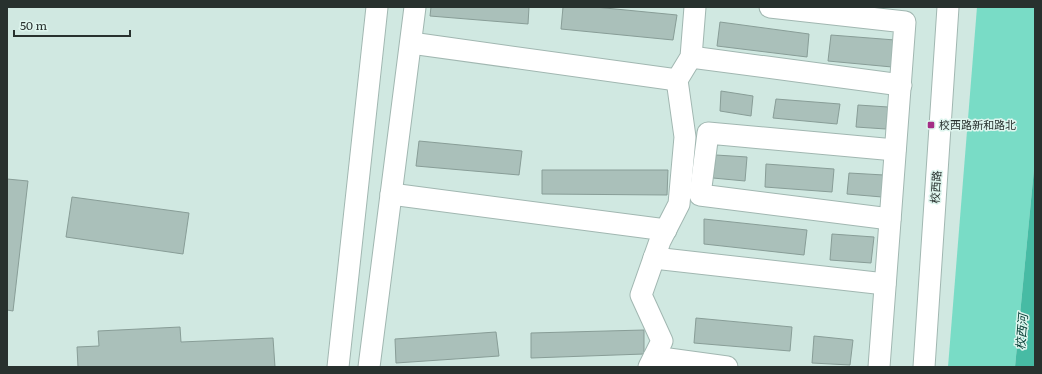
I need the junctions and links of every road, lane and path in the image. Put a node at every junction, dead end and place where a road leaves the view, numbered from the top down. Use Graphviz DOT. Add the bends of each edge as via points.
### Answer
graph roads {
  1 [pos="377,7"];
  2 [pos="416,7"];
  3 [pos="695,7"];
  4 [pos="770,7"];
  5 [pos="948,7"];
  6 [pos="411,43"];
  7 [pos="691,57"];
  8 [pos="677,80"];
  9 [pos="900,85"];
  10 [pos="896,150"];
  11 [pos="391,194"];
  12 [pos="890,219"];
  13 [pos="666,230"];
  14 [pos="654,258"];
  15 [pos="885,284"];
  16 [pos="652,362"];
  17 [pos="338,367"];
  18 [pos="369,367"];
  19 [pos="726,367"];
  20 [pos="879,367"];
  21 [pos="924,367"];
  1 -- 17 [label="street"];
  2 -- 6 [label="street"];
  3 -- 7 [label="street"];
  4 -- 9 [label="street" via="905,22"];
  5 -- 21 [label="street, 校西路"];
  6 -- 8 [label="street"];
  6 -- 11 [label="street"];
  7 -- 8 [label="street"];
  7 -- 9 [label="street"];
  8 -- 13 [label="street" via="685,137 679,204"];
  9 -- 10 [label="street"];
  10 -- 12 [label="street"];
  10 -- 12 [label="street" via="708,133 700,195"];
  11 -- 13 [label="street"];
  11 -- 18 [label="street"];
  12 -- 15 [label="street"];
  13 -- 14 [label="street"];
  14 -- 15 [label="street"];
  14 -- 16 [label="street" via="641,295 662,341"];
  15 -- 20 [label="street"];
  16 -- 19 [label="street"];
}
